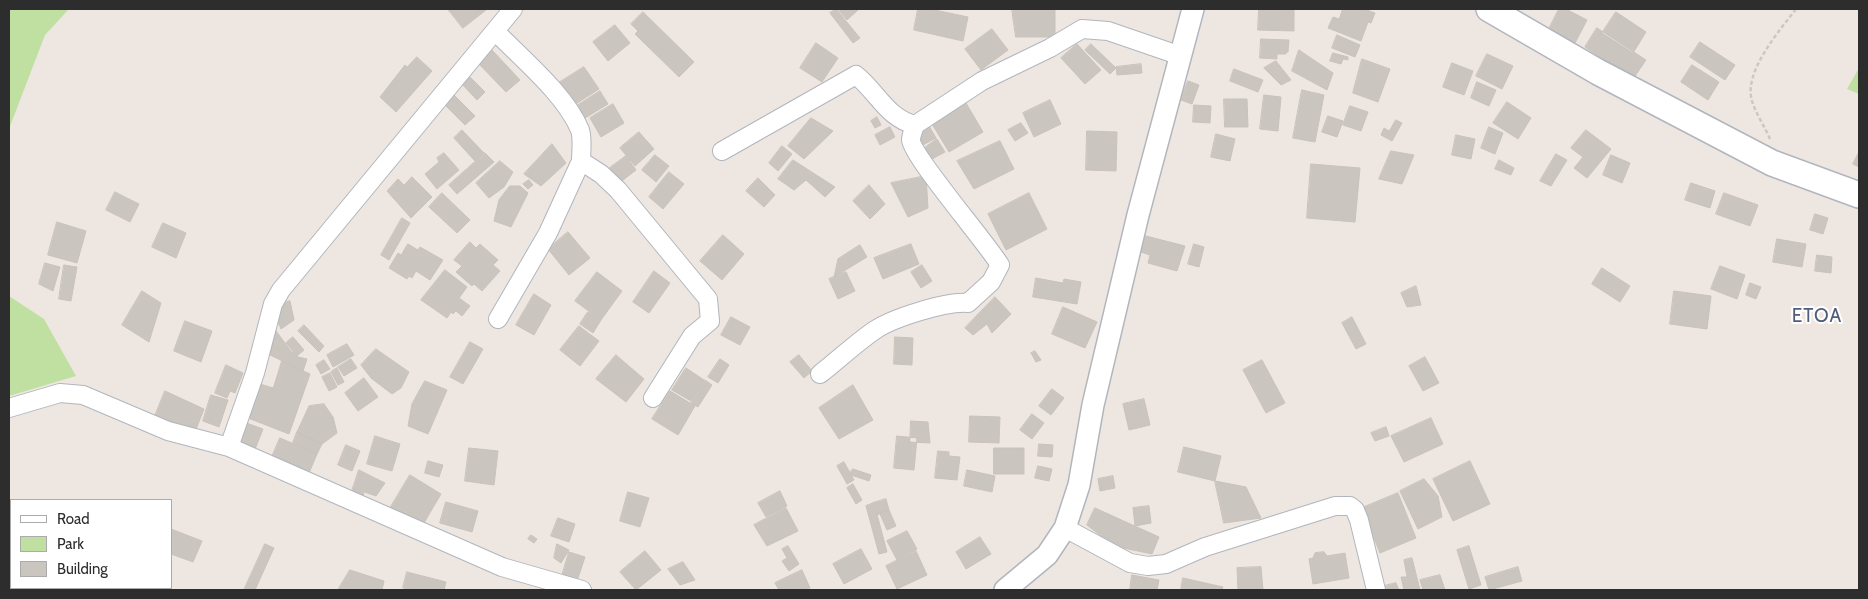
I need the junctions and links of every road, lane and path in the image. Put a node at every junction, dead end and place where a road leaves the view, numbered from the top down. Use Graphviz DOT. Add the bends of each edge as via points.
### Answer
graph roads {
  1 [pos="512,9"];
  2 [pos="1193,9"];
  3 [pos="1489,9"];
  4 [pos="1796,9"];
  5 [pos="495,31"];
  6 [pos="1181,56"];
  7 [pos="915,125"];
  8 [pos="722,152"];
  9 [pos="581,161"];
  10 [pos="1772,163"];
  11 [pos="1859,195"];
  12 [pos="498,318"];
  13 [pos="820,374"];
  14 [pos="653,398"];
  15 [pos="9,408"];
  16 [pos="229,447"];
  17 [pos="1065,528"];
  18 [pos="582,590"];
  19 [pos="1005,590"];
  20 [pos="1376,590"];
  1 -- 5 [label="street"];
  2 -- 6 [label="street"];
  3 -- 10 [label="main road" via="1598,72"];
  4 -- 10 [label="path" via="1760,59 1752,83 1751,99 1772,144"];
  5 -- 9 [label="street" via="571,115 580,132"];
  5 -- 16 [label="street" via="281,290 273,304 255,373"];
  6 -- 7 [label="street" via="1108,31 1082,30 982,81"];
  6 -- 17 [label="street" via="1138,215 1093,405 1078,485"];
  7 -- 8 [label="street" via="893,115 856,75"];
  7 -- 13 [label="street" via="911,141 917,154 1000,265 991,282 968,303 955,302 926,310 877,329"];
  9 -- 12 [label="street" via="548,233"];
  9 -- 14 [label="street" via="618,190 708,300 710,321 692,336"];
  10 -- 11 [label="main road"];
  15 -- 16 [label="street" via="60,393 83,395 168,431"];
  16 -- 18 [label="street" via="502,567"];
  17 -- 19 [label="street" via="1046,555"];
  17 -- 20 [label="street" via="1130,563 1148,566 1166,564 1205,547 1335,506 1350,506 1359,520"];
}
